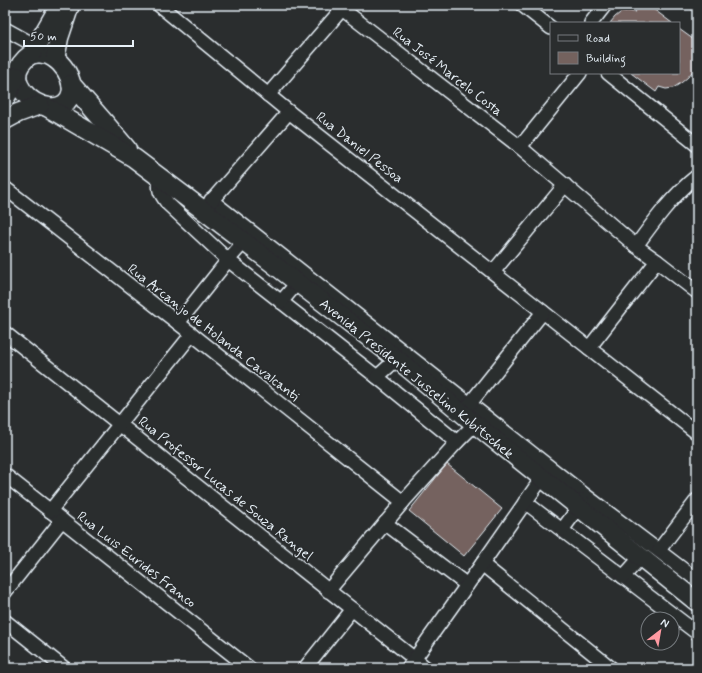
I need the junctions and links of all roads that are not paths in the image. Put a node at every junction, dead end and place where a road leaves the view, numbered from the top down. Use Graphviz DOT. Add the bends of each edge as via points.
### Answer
graph roads {
  1 [pos="60,5"];
  2 [pos="70,5"];
  3 [pos="159,5"];
  4 [pos="522,5"];
  5 [pos="605,5"];
  6 [pos="339,7"];
  7 [pos="592,22"];
  8 [pos="550,27"];
  9 [pos="5,29"];
  10 [pos="33,50"];
  11 [pos="55,59"];
  12 [pos="579,74"];
  13 [pos="609,74"];
  14 [pos="17,76"];
  15 [pos="71,84"];
  16 [pos="268,96"];
  17 [pos="5,99"];
  18 [pos="44,106"];
  19 [pos="289,112"];
  20 [pos="5,120"];
  21 [pos="697,145"];
  22 [pos="520,148"];
  23 [pos="134,158"];
  24 [pos="697,176"];
  25 [pos="160,178"];
  26 [pos="565,185"];
  27 [pos="5,188"];
  28 [pos="207,205"];
  29 [pos="244,242"];
  30 [pos="636,246"];
  31 [pos="228,260"];
  32 [pos="657,261"];
  33 [pos="493,272"];
  34 [pos="298,282"];
  35 [pos="697,292"];
  36 [pos="281,302"];
  37 [pos="544,312"];
  38 [pos="178,323"];
  39 [pos="5,334"];
  40 [pos="192,334"];
  41 [pos="378,338"];
  42 [pos="589,348"];
  43 [pos="397,359"];
  44 [pos="377,377"];
  45 [pos="469,414"];
  46 [pos="120,424"];
  47 [pos="697,433"];
  48 [pos="458,442"];
  49 [pos="5,475"];
  50 [pos="542,478"];
  51 [pos="697,500"];
  52 [pos="582,501"];
  53 [pos="403,502"];
  54 [pos="525,502"];
  55 [pos="50,511"];
  56 [pos="62,520"];
  57 [pos="385,524"];
  58 [pos="562,530"];
  59 [pos="659,550"];
  60 [pos="641,557"];
  61 [pos="482,564"];
  62 [pos="675,574"];
  63 [pos="623,577"];
  64 [pos="697,580"];
  65 [pos="467,585"];
  66 [pos="328,591"];
  67 [pos="5,592"];
  68 [pos="697,602"];
  69 [pos="352,609"];
  70 [pos="5,621"];
  71 [pos="697,633"];
  72 [pos="412,664"];
  73 [pos="64,668"];
  74 [pos="249,668"];
  75 [pos="305,668"];
  76 [pos="426,668"];
  77 [pos="611,668"];
  1 -- 10 [label="main road"];
  2 -- 11 [label="main road"];
  3 -- 16 [label="street, Rua Daniel Pessoa"];
  4 -- 8 [label="street"];
  5 -- 7 [label="street"];
  6 -- 16 [label="street"];
  6 -- 22 [label="street, Rua José Marcelo Costa"];
  9 -- 10 [label="street"];
  10 -- 11 [label="main road"];
  10 -- 14 [label="main road" via="19,67"];
  11 -- 15 [label="main road" via="65,70"];
  12 -- 22 [label="street"];
  13 -- 21 [label="street"];
  14 -- 17 [label="main road"];
  14 -- 18 [label="main road" via="24,94"];
  15 -- 18 [label="main road" via="72,92 62,105 55,108"];
  15 -- 23 [label="main road, Avenida Presidente Juscelino Kubitschek"];
  16 -- 19 [label="street, Rua Daniel Pessoa"];
  18 -- 20 [label="main road" via="18,113"];
  18 -- 23 [label="main road, Avenida Presidente Juscelino Kubitschek"];
  19 -- 28 [label="street"];
  19 -- 33 [label="street, Rua Daniel Pessoa"];
  22 -- 26 [label="street, Rua José Marcelo Costa"];
  23 -- 25 [label="main road, Avenida Presidente Juscelino Kubitschek"];
  24 -- 30 [label="street" via="653,221"];
  25 -- 28 [label="main road, Avenida Presidente Juscelino Kubitschek"];
  25 -- 31 [label="street" via="159,188 168,204"];
  26 -- 30 [label="street, Rua José Marcelo Costa"];
  26 -- 33 [label="street"];
  27 -- 38 [label="street, Rua Arcanjo de Holanda Cavalcanti"];
  28 -- 29 [label="main road, Avenida Presidente Juscelino Kubitschek"];
  28 -- 41 [label="street"];
  29 -- 31 [label="street"];
  29 -- 34 [label="main road, Avenida Presidente Juscelino Kubitschek"];
  30 -- 32 [label="street, Rua José Marcelo Costa"];
  31 -- 36 [label="street"];
  31 -- 38 [label="street"];
  32 -- 35 [label="street, Rua José Marcelo Costa"];
  32 -- 42 [label="street"];
  33 -- 37 [label="street, Rua Daniel Pessoa"];
  34 -- 36 [label="street"];
  34 -- 41 [label="main road, Avenida Presidente Juscelino Kubitschek"];
  36 -- 44 [label="street"];
  37 -- 42 [label="street, Rua Daniel Pessoa"];
  37 -- 45 [label="street"];
  38 -- 40 [label="street, Rua Arcanjo de Holanda Cavalcanti"];
  39 -- 46 [label="street, Rua Professor Lucas de Souza Rangel"];
  40 -- 46 [label="street"];
  40 -- 53 [label="street, Rua Arcanjo de Holanda Cavalcanti"];
  41 -- 43 [label="main road, Avenida Presidente Juscelino Kubitschek"];
  41 -- 45 [label="street"];
  42 -- 47 [label="street, Rua Daniel Pessoa"];
  43 -- 44 [label="street"];
  43 -- 45 [label="main road, Avenida Presidente Juscelino Kubitschek"];
  44 -- 48 [label="street"];
  45 -- 48 [label="street"];
  45 -- 50 [label="main road, Avenida Presidente Juscelino Kubitschek"];
  45 -- 52 [label="street"];
  46 -- 55 [label="street"];
  46 -- 66 [label="street, Rua Professor Lucas de Souza Rangel"];
  48 -- 53 [label="street"];
  49 -- 55 [label="street, Rua Luis Eurides Franco"];
  50 -- 52 [label="main road, Avenida Presidente Juscelino Kubitschek"];
  50 -- 54 [label="street"];
  51 -- 59 [label="street"];
  52 -- 58 [label="street"];
  52 -- 59 [label="street"];
  52 -- 60 [label="main road, Avenida Presidente Juscelino Kubitschek"];
  53 -- 57 [label="street"];
  54 -- 58 [label="street"];
  54 -- 61 [label="street"];
  55 -- 56 [label="street, Rua Luis Eurides Franco"];
  56 -- 67 [label="street"];
  56 -- 74 [label="street, Rua Luis Eurides Franco"];
  57 -- 65 [label="street"];
  57 -- 66 [label="street"];
  58 -- 63 [label="street"];
  59 -- 62 [label="street"];
  60 -- 62 [label="main road, Avenida Presidente Juscelino Kubitschek"];
  60 -- 63 [label="street"];
  61 -- 65 [label="street"];
  61 -- 77 [label="street"];
  62 -- 64 [label="street"];
  62 -- 68 [label="main road, Avenida Presidente Juscelino Kubitschek"];
  63 -- 71 [label="street"];
  65 -- 72 [label="street"];
  66 -- 69 [label="street, Rua Professor Lucas de Souza Rangel"];
  69 -- 72 [label="street, Rua Professor Lucas de Souza Rangel"];
  69 -- 75 [label="street"];
  70 -- 73 [label="street"];
  72 -- 76 [label="street, Rua Professor Lucas de Souza Rangel"];
}
